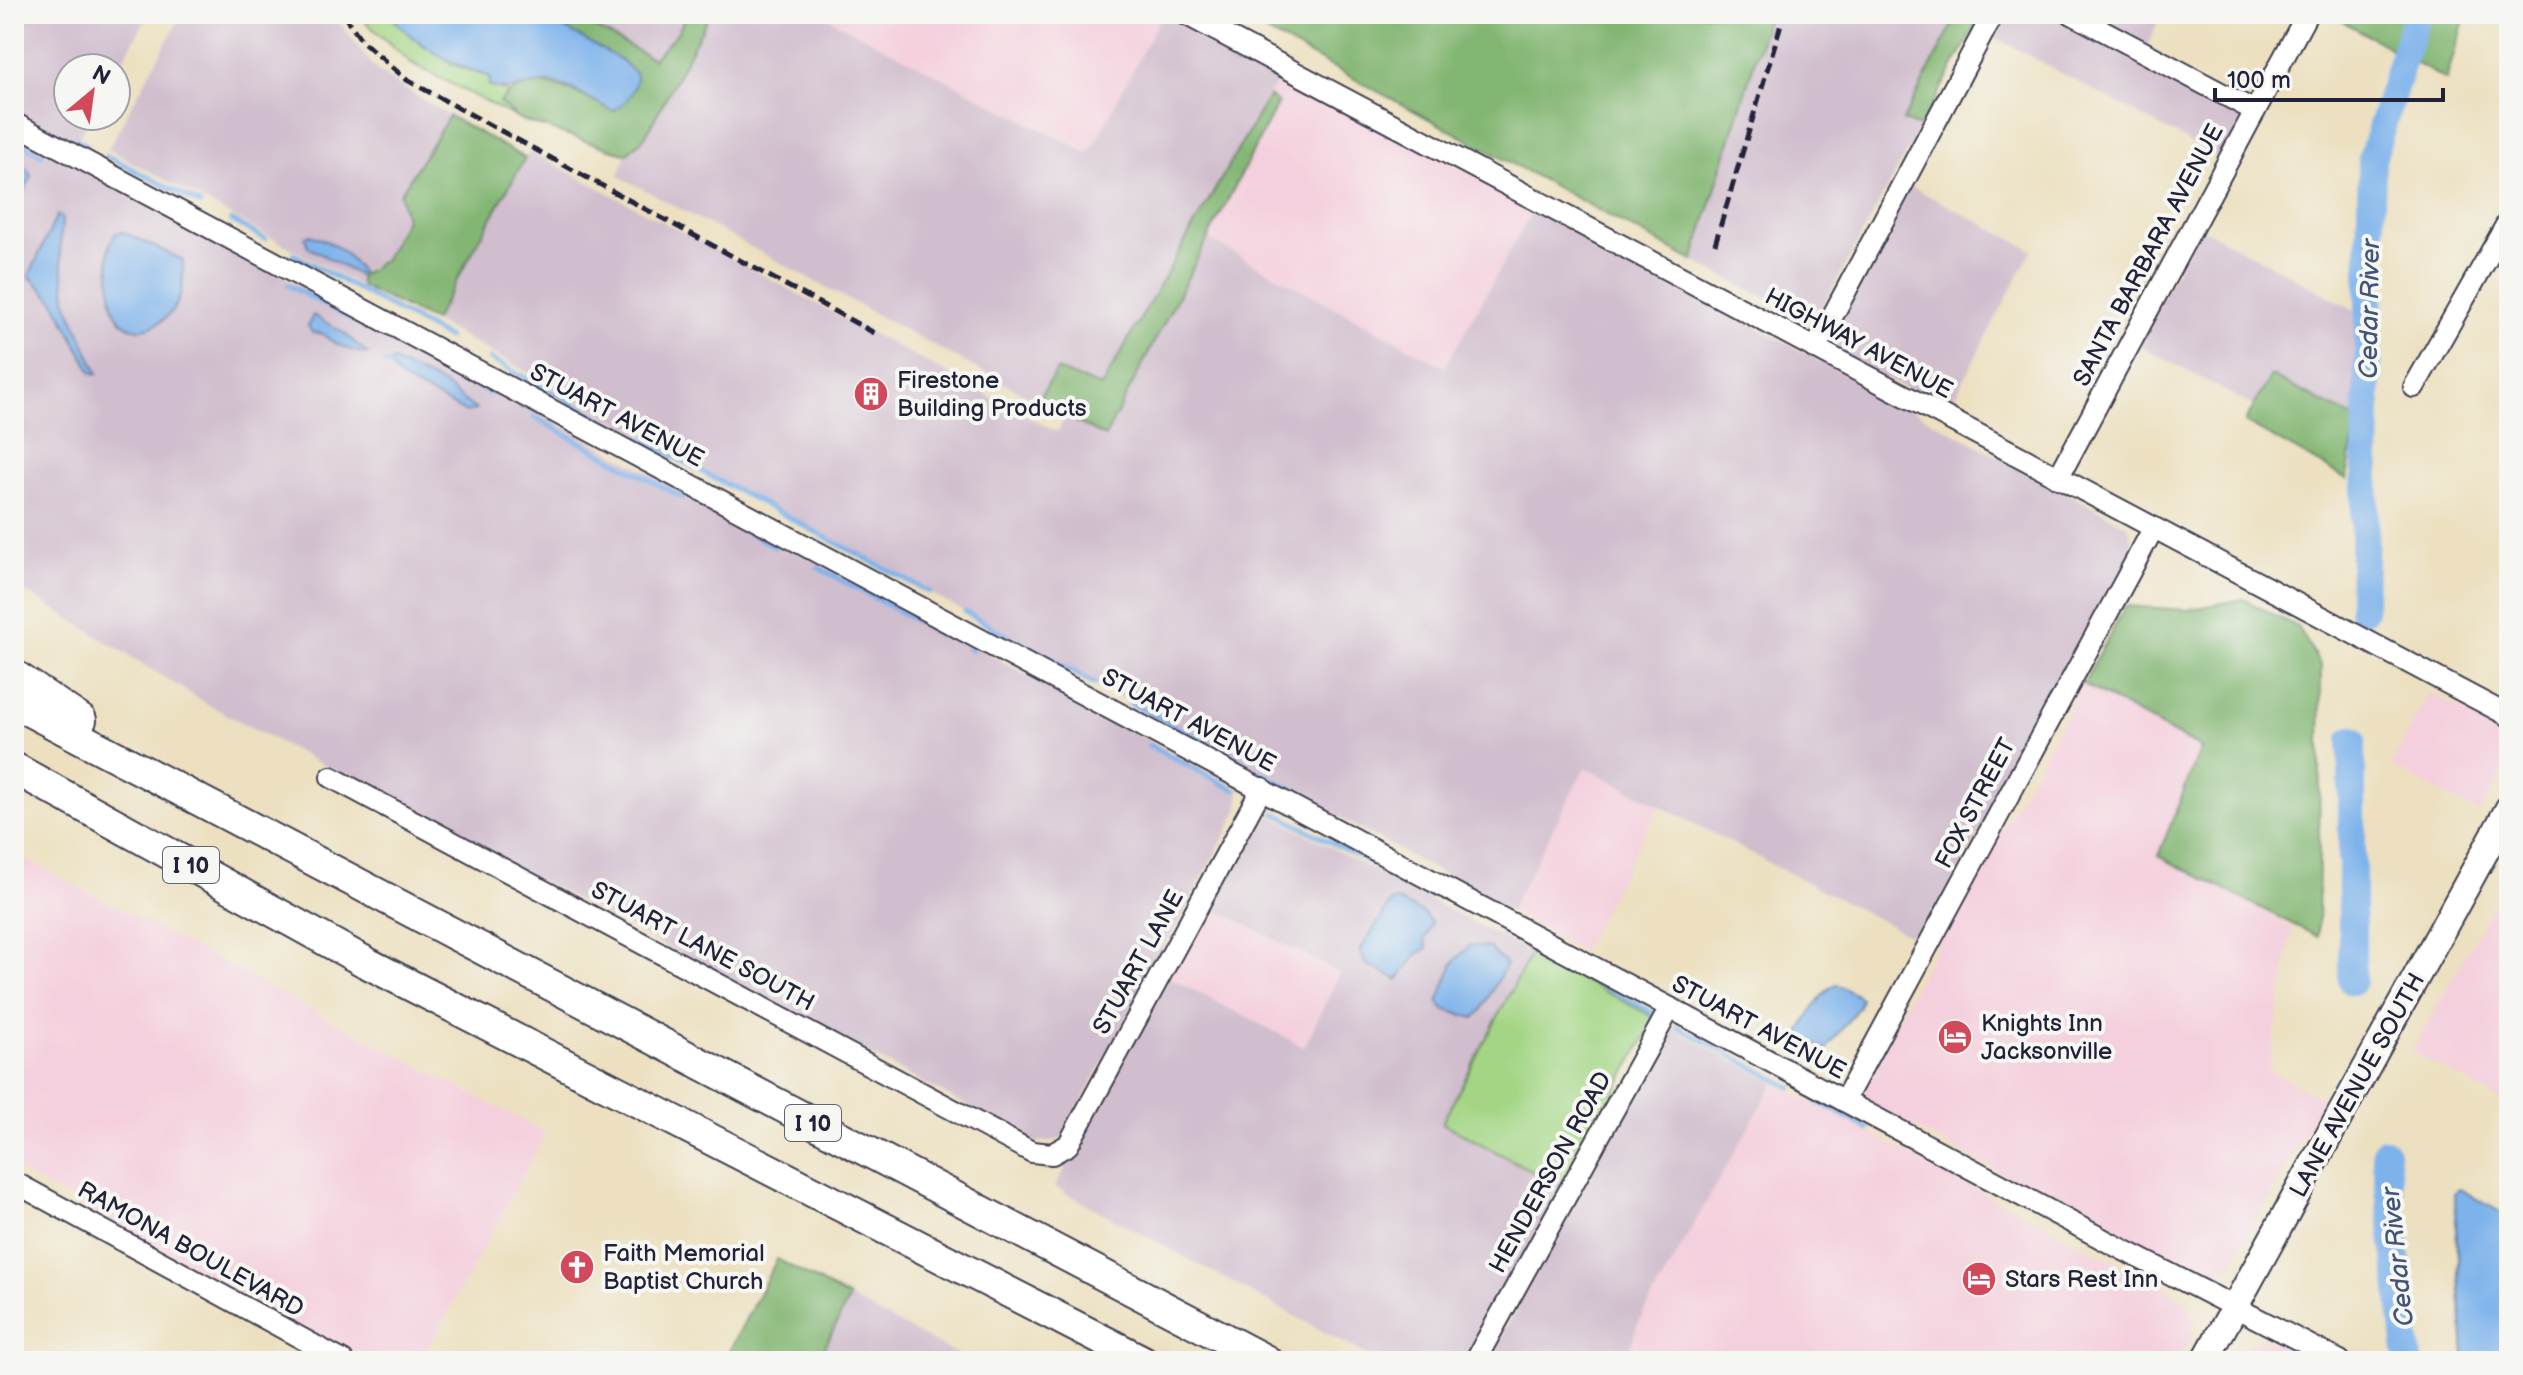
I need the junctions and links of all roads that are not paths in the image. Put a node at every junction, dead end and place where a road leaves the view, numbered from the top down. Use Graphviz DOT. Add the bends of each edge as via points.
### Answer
graph roads {
  1 [pos="1185,14"];
  2 [pos="1993,14"];
  3 [pos="2072,14"];
  4 [pos="2307,14"];
  5 [pos="2255,111"];
  6 [pos="14,123"];
  7 [pos="2509,220"];
  8 [pos="2503,244"];
  9 [pos="1815,349"];
  10 [pos="2414,387"];
  11 [pos="2058,478"];
  12 [pos="2153,529"];
  13 [pos="14,675"];
  14 [pos="14,703"];
  15 [pos="2509,716"];
  16 [pos="14,768"];
  17 [pos="148,774"];
  18 [pos="331,777"];
  19 [pos="1262,788"];
  20 [pos="2509,808"];
  21 [pos="1670,1008"];
  22 [pos="1844,1101"];
  23 [pos="1052,1154"];
  24 [pos="14,1182"];
  25 [pos="2235,1307"];
  26 [pos="343,1361"];
  27 [pos="1143,1361"];
  28 [pos="1267,1361"];
  29 [pos="1475,1361"];
  30 [pos="2205,1361"];
  31 [pos="2340,1361"];
  1 -- 9 [label="street, HIGHWAY AVENUE"];
  2 -- 9 [label="street"];
  3 -- 5 [label="street"];
  4 -- 5 [label="street, SANTA BARBARA AVENUE"];
  5 -- 11 [label="street, SANTA BARBARA AVENUE"];
  6 -- 19 [label="street, STUART AVENUE"];
  7 -- 8 [label="street"];
  8 -- 10 [label="street"];
  9 -- 11 [label="street, HIGHWAY AVENUE"];
  11 -- 12 [label="street, HIGHWAY AVENUE"];
  12 -- 15 [label="street, HIGHWAY AVENUE"];
  12 -- 22 [label="street, FOX STREET"];
  13 -- 17 [label="highway" via="97,730"];
  14 -- 17 [label="highway, I 10"];
  16 -- 27 [label="highway, I 10" via="367,963"];
  17 -- 28 [label="highway, I 10"];
  18 -- 23 [label="street, STUART LANE SOUTH" via="1032,1152"];
  19 -- 21 [label="street, STUART AVENUE"];
  19 -- 23 [label="street, STUART LANE" via="1068,1145"];
  20 -- 25 [label="main road, LANE AVENUE SOUTH"];
  21 -- 22 [label="street, STUART AVENUE"];
  21 -- 29 [label="street, HENDERSON ROAD"];
  22 -- 25 [label="street, STUART AVENUE"];
  24 -- 26 [label="street, RAMONA BOULEVARD"];
  25 -- 30 [label="main road, LANE AVENUE SOUTH"];
  25 -- 31 [label="street, STUART AVENUE"];
}
